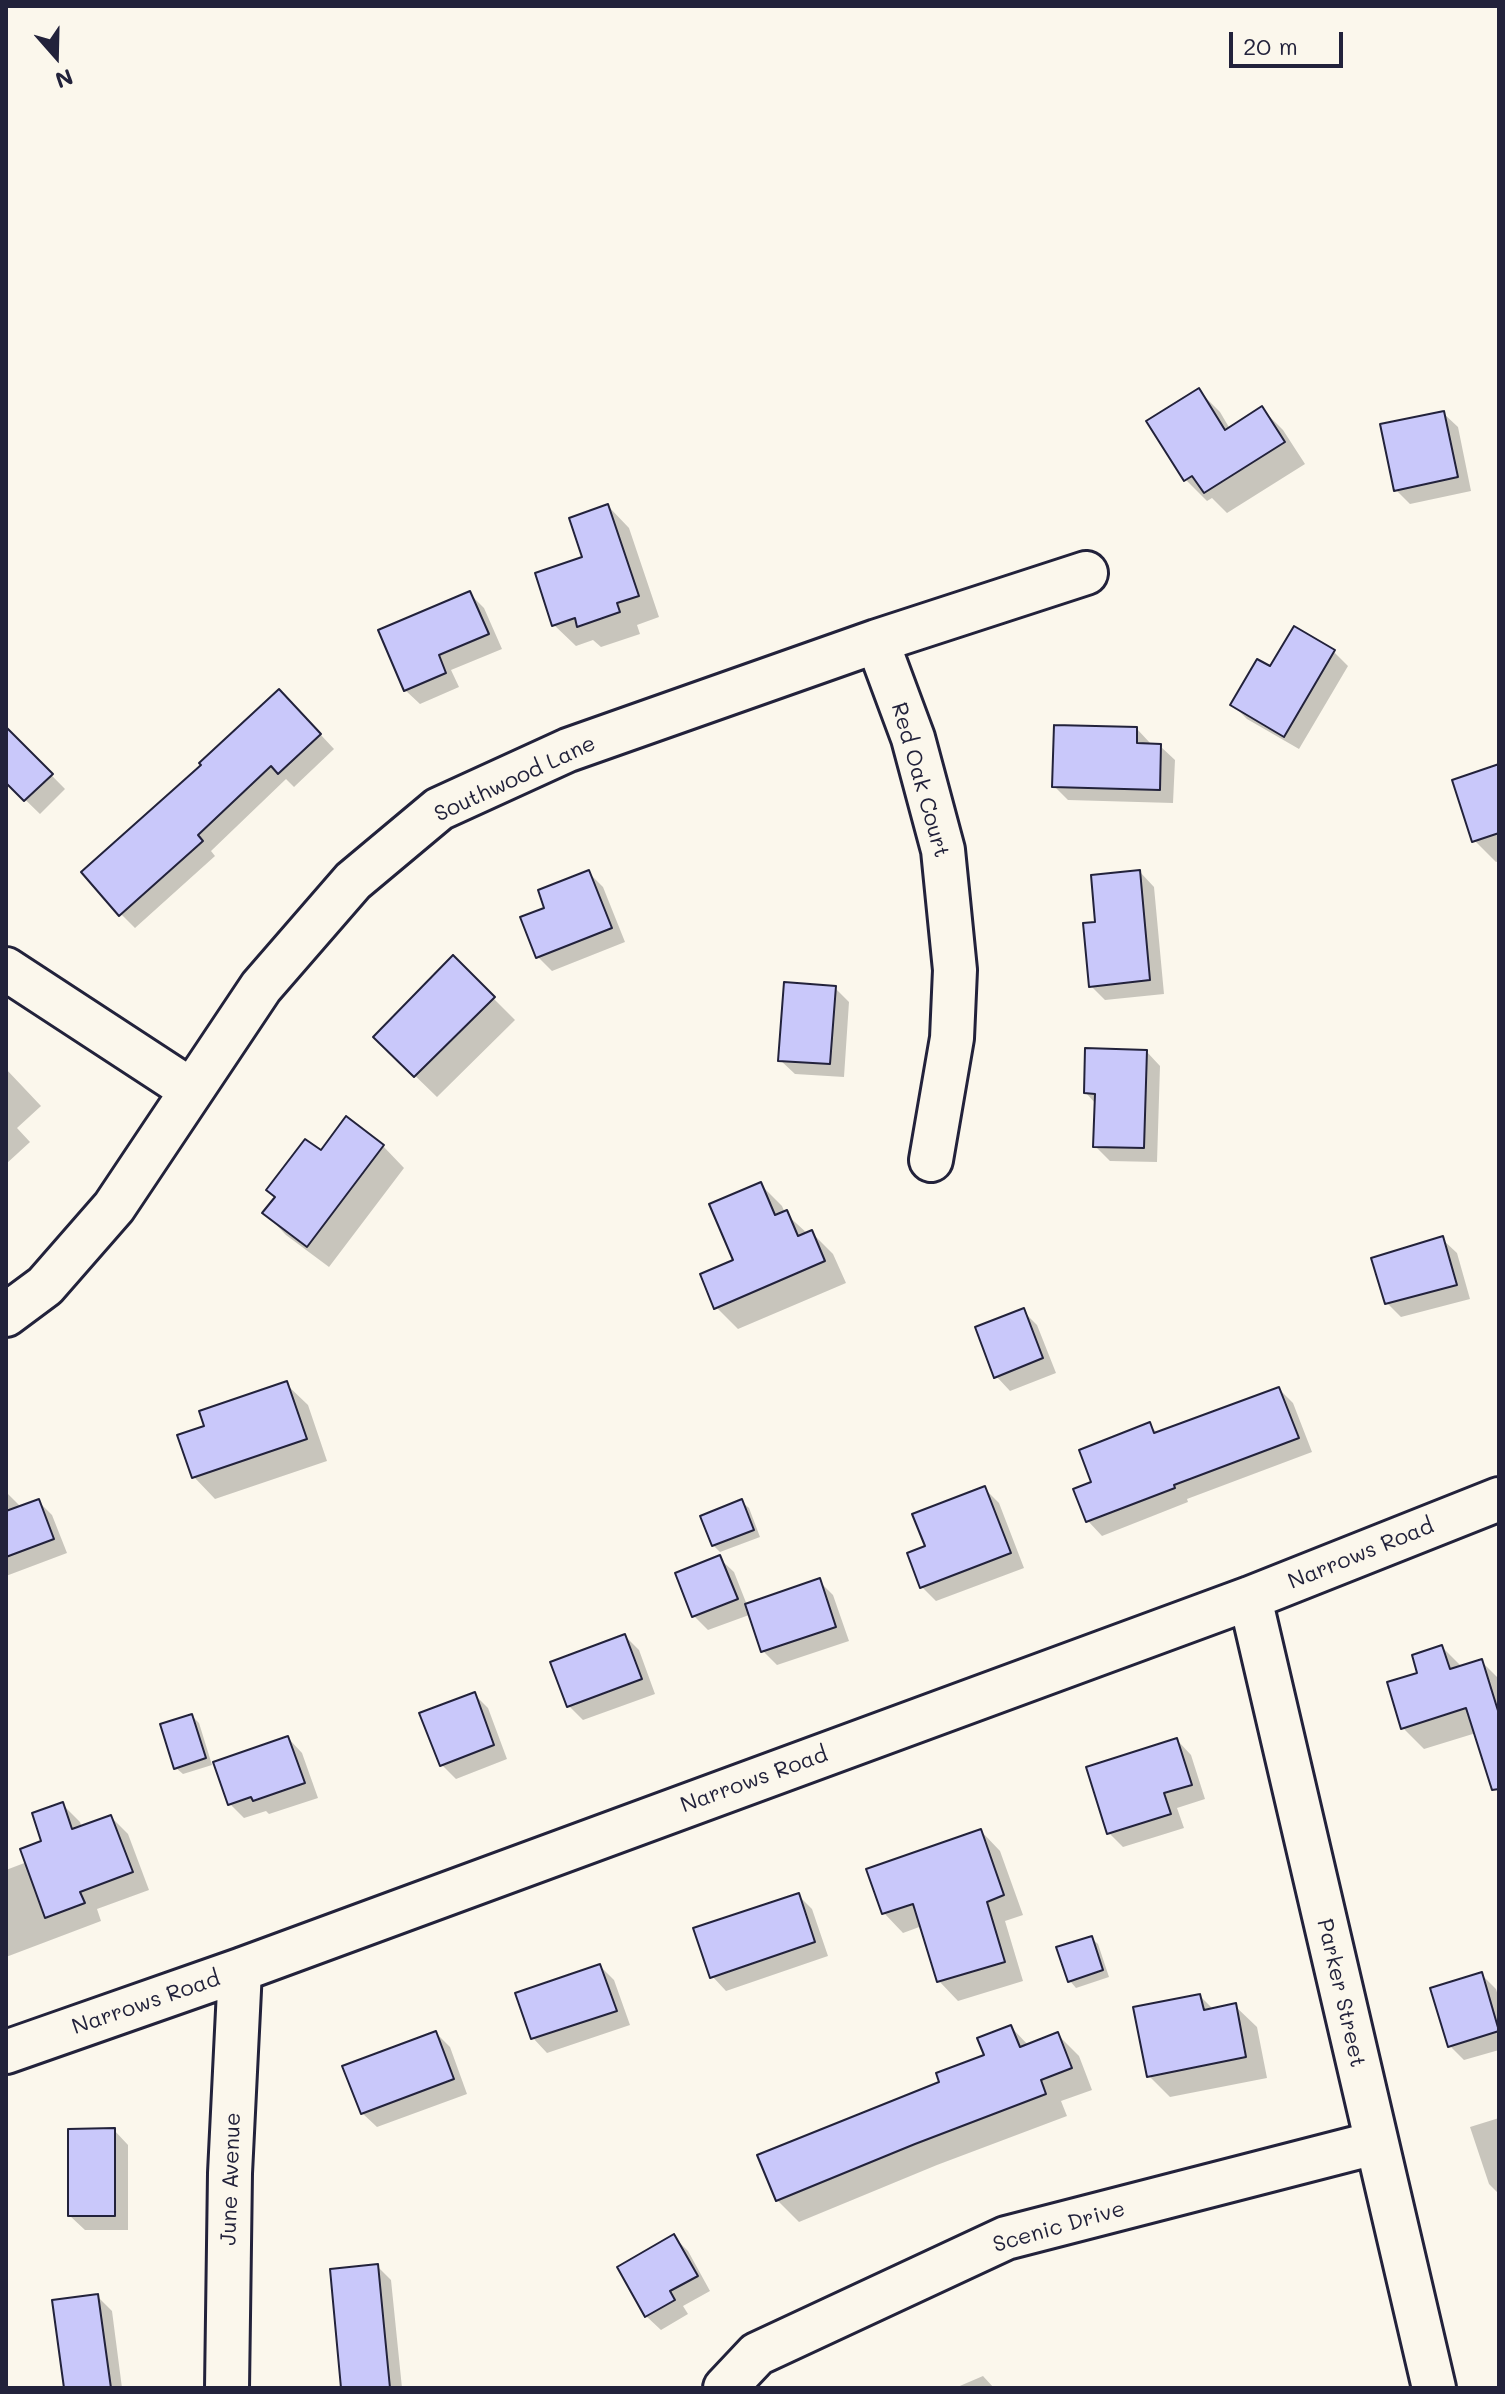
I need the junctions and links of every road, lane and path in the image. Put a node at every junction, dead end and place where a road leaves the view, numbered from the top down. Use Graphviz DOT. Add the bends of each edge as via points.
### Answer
graph roads {
  1 [pos="1086,573"];
  2 [pos="877,641"];
  3 [pos="6,969"];
  4 [pos="191,1090"];
  5 [pos="931,1160"];
  6 [pos="6,1315"];
  7 [pos="1499,1499"];
  8 [pos="1250,1598"];
  9 [pos="240,1970"];
  10 [pos="6,2052"];
  11 [pos="1375,2143"];
  12 [pos="227,2388"];
  13 [pos="725,2388"];
  14 [pos="1434,2388"];
  1 -- 2 [label="street, Southwood Lane"];
  2 -- 4 [label="street, Southwood Lane" via="568,750 439,809 353,881 261,987"];
  2 -- 5 [label="street, Red Oak Court" via="913,738 943,850 955,970 952,1038"];
  3 -- 4 [label="street"];
  4 -- 6 [label="street, Southwood Lane" via="114,1207 45,1286"];
  7 -- 8 [label="street, Narrows Road"];
  8 -- 9 [label="street, Narrows Road"];
  8 -- 11 [label="street, Parker Street"];
  9 -- 10 [label="street, Narrows Road"];
  9 -- 12 [label="street, June Avenue"];
  11 -- 13 [label="street, Scenic Drive" via="1006,2238 757,2354"];
  11 -- 14 [label="street, Parker Street"];
}
